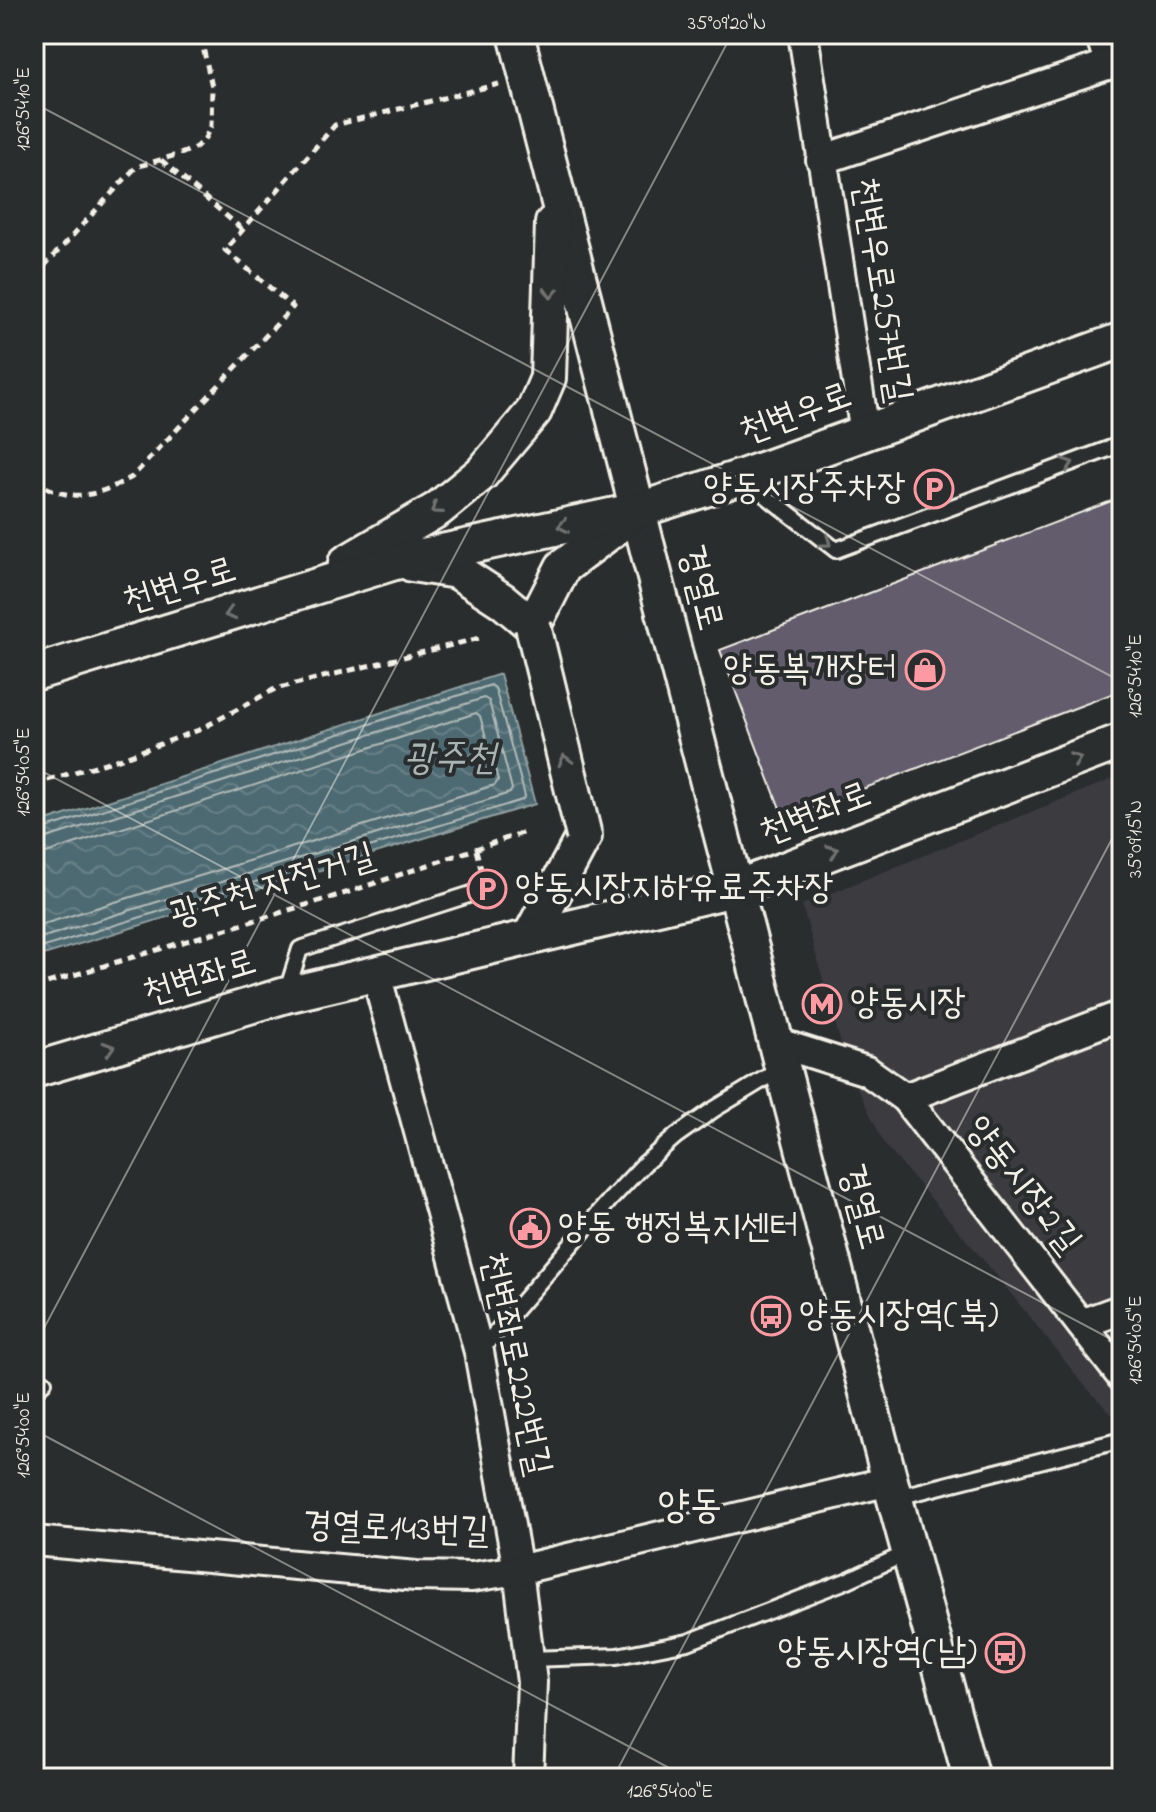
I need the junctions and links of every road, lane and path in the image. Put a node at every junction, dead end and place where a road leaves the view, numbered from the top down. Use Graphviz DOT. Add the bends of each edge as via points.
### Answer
graph roads {
  1 [pos="200,34"];
  2 [pos="516,34"];
  3 [pos="803,34"];
  4 [pos="1100,34"];
  5 [pos="1116,63"];
  6 [pos="527,77"];
  7 [pos="160,159"];
  8 [pos="821,160"];
  9 [pos="555,187"];
  10 [pos="243,230"];
  11 [pos="34,277"];
  12 [pos="1122,340"];
  13 [pos="865,433"];
  14 [pos="1122,444"];
  15 [pos="742,477"];
  16 [pos="34,480"];
  17 [pos="639,510"];
  18 [pos="395,562"];
  19 [pos="292,595"];
  20 [pos="533,626"];
  21 [pos="484,637"];
  22 [pos="34,673"];
  23 [pos="1122,741"];
  24 [pos="34,784"];
  25 [pos="525,832"];
  26 [pos="487,889"];
  27 [pos="734,889"];
  28 [pos="530,937"];
  29 [pos="376,974"];
  30 [pos="34,987"];
  31 [pos="286,995"];
  32 [pos="1122,1015"];
  33 [pos="778,1055"];
  34 [pos="34,1070"];
  35 [pos="905,1098"];
  36 [pos="1122,1309"];
  37 [pos="1081,1324"];
  38 [pos="479,1352"];
  39 [pos="1122,1377"];
  40 [pos="1122,1440"];
  41 [pos="892,1489"];
  42 [pos="34,1541"];
  43 [pos="909,1552"];
  44 [pos="518,1570"];
  45 [pos="529,1659"];
  46 [pos="528,1778"];
  47 [pos="971,1778"];
  1 -- 7 [label="path" via="212,87 211,126 196,147"];
  2 -- 6 [label="street, 경열로"];
  3 -- 8 [label="street, 천변우로257번길"];
  4 -- 5 [label="street"];
  5 -- 8 [label="street, 천변우로257번길"];
  6 -- 9 [label="street, 경열로"];
  6 -- 10 [label="path" via="335,125"];
  7 -- 10 [label="path"];
  7 -- 11 [label="path" via="126,175"];
  8 -- 13 [label="street, 천변우로257번길"];
  9 -- 17 [label="street, 경열로"];
  9 -- 19 [label="street, one-way" via="548,378 534,411 482,473 438,509"];
  10 -- 16 [label="path" via="225,250 293,307 132,477 102,493 81,496 50,491"];
  12 -- 13 [label="street, 천변우로"];
  13 -- 15 [label="street, 천변우로"];
  15 -- 14 [label="lane, one-way" via="836,550"];
  15 -- 17 [label="street, 천변우로"];
  17 -- 18 [label="street, 천변우로, one-way"];
  17 -- 20 [label="street" via="563,567"];
  17 -- 27 [label="street, 경열로, bridge"];
  18 -- 19 [label="street, 천변우로"];
  18 -- 20 [label="street, 천변우로" via="457,571"];
  19 -- 22 [label="street, 천변우로, one-way"];
  28 -- 20 [label="street, one-way, bridge" via="584,836"];
  21 -- 24 [label="path" via="275,689 199,730"];
  27 -- 23 [label="street, 천변좌로, one-way"];
  25 -- 30 [label="path, 광주천 자전거길"];
  26 -- 31 [label="lane" via="300,949"];
  27 -- 28 [label="street, 천변좌로"];
  27 -- 33 [label="street, 경열로"];
  28 -- 29 [label="street, 천변좌로"];
  29 -- 31 [label="street, 천변좌로"];
  29 -- 38 [label="street, 천변좌로222번길"];
  34 -- 31 [label="street, 천변좌로, one-way"];
  32 -- 35 [label="street"];
  33 -- 35 [label="street, 양동시장2길" via="867,1071"];
  33 -- 38 [label="lane" via="644,1164"];
  33 -- 41 [label="street, 경열로"];
  35 -- 37 [label="street, 양동시장2길"];
  36 -- 37 [label="street"];
  37 -- 39 [label="street, 양동시장2길"];
  38 -- 44 [label="street, 천변좌로222번길"];
  40 -- 41 [label="lane"];
  41 -- 43 [label="street, 경열로"];
  41 -- 44 [label="street, 경열로143번길"];
  42 -- 44 [label="street, 경열로143번길" via="416,1576 472,1577"];
  43 -- 45 [label="lane" via="688,1642 617,1656"];
  43 -- 47 [label="street, 경열로"];
  44 -- 45 [label="street, 천변좌로222번길"];
  45 -- 46 [label="street, 천변좌로222번길"];
}
